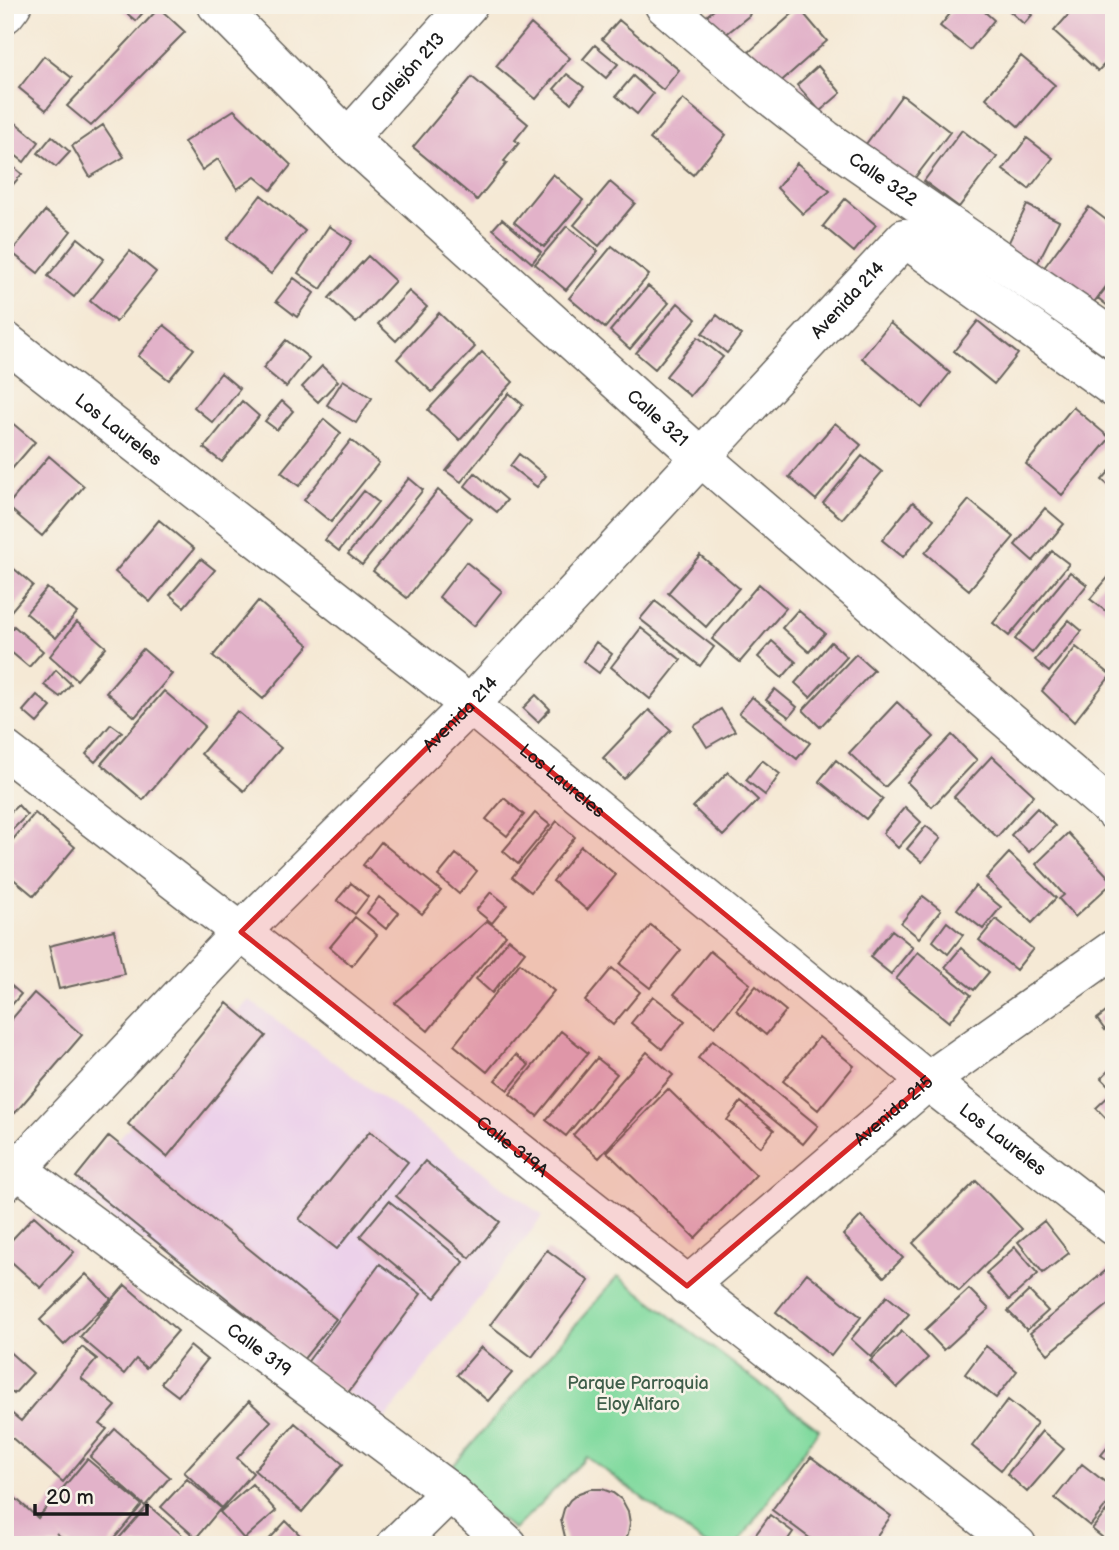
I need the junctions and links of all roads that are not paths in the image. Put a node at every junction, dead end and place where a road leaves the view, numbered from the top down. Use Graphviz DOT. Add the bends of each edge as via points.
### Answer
graph roads {
  1 [pos="12,5"];
  2 [pos="217,5"];
  3 [pos="468,5"];
  4 [pos="664,5"];
  5 [pos="5,14"];
  6 [pos="348,138"];
  7 [pos="1114,339"];
  8 [pos="5,341"];
  9 [pos="1114,388"];
  10 [pos="702,458"];
  11 [pos="471,705"];
  12 [pos="5,750"];
  13 [pos="1114,811"];
  14 [pos="241,932"];
  15 [pos="1114,949"];
  16 [pos="928,1081"];
  17 [pos="9,1170"];
  18 [pos="1114,1226"];
  19 [pos="687,1286"];
  20 [pos="450,1492"];
  21 [pos="397,1545"];
  22 [pos="509,1545"];
  23 [pos="1017,1545"];
  1 -- 5 [label="street"];
  2 -- 6 [label="street, Calle 321"];
  3 -- 6 [label="street, Callejón 213"];
  4 -- 7 [label="street, Calle 322" via="825,139"];
  6 -- 10 [label="street, Calle 321"];
  8 -- 11 [label="street, Los Laureles"];
  9 -- 10 [label="street, Avenida 214" via="905,238"];
  10 -- 11 [label="street, Avenida 214"];
  10 -- 13 [label="street, Calle 321"];
  11 -- 14 [label="street, Avenida 214"];
  11 -- 16 [label="street, Los Laureles"];
  12 -- 14 [label="street, Calle 319A"];
  14 -- 17 [label="street, Avenida 214"];
  14 -- 19 [label="street, Calle 319A"];
  15 -- 16 [label="street, Avenida 215"];
  16 -- 18 [label="street, Los Laureles"];
  16 -- 19 [label="street, Avenida 215"];
  17 -- 20 [label="street, Calle 319"];
  19 -- 23 [label="street, Calle 319A"];
  20 -- 21 [label="street"];
  20 -- 22 [label="street, Calle 319"];
}
